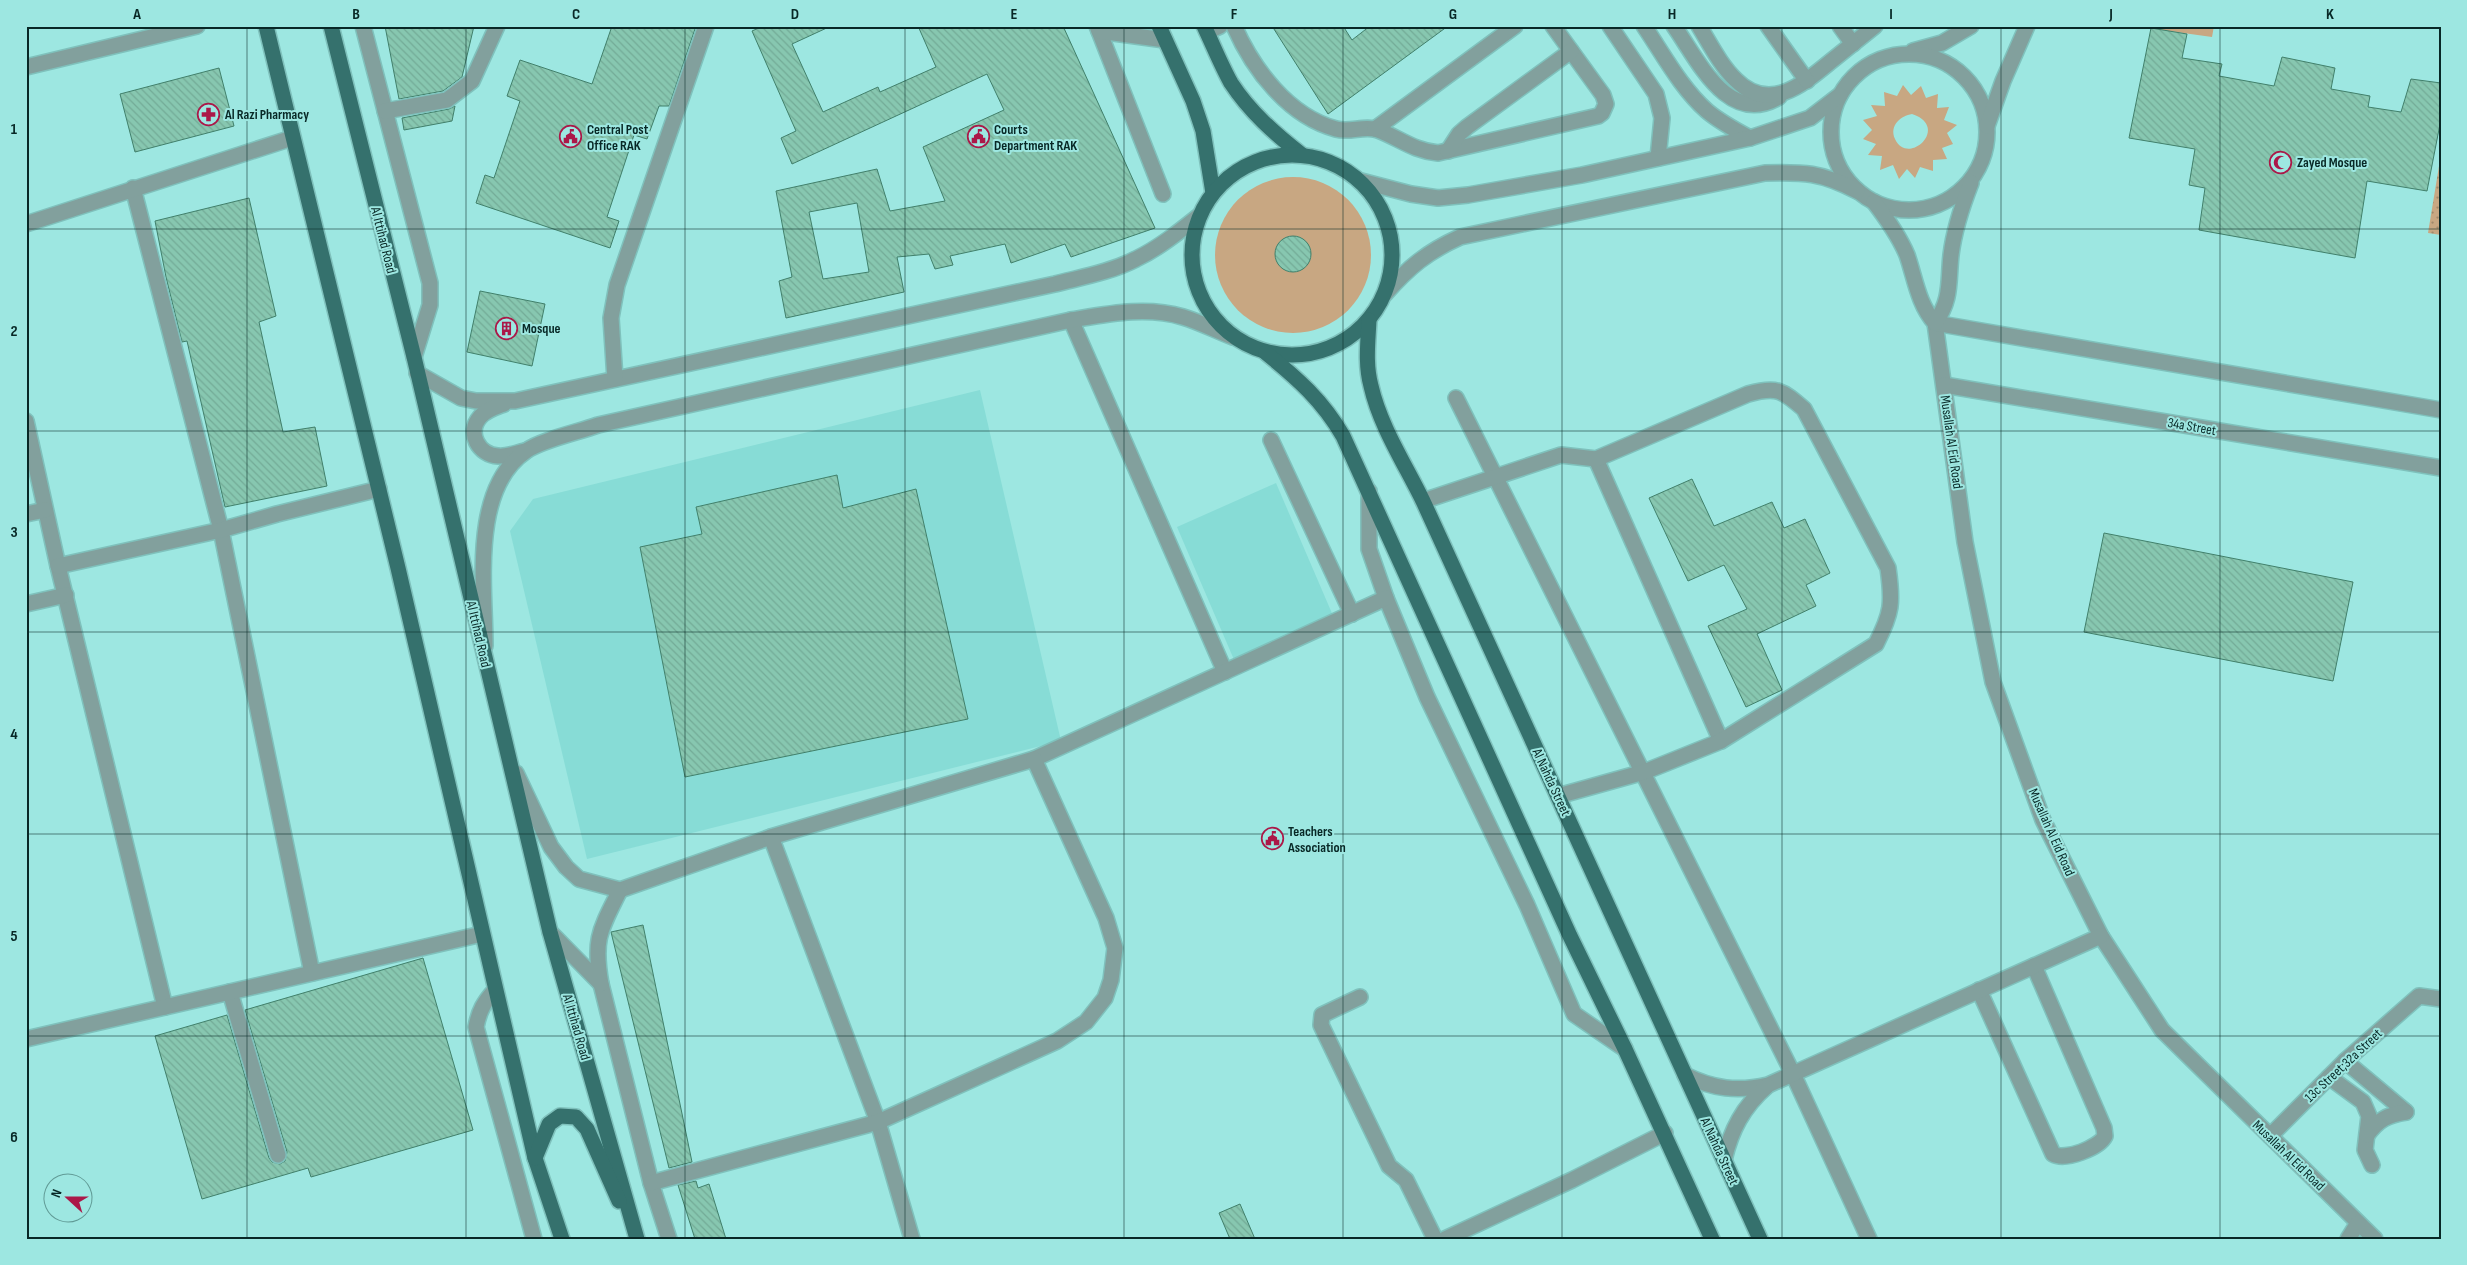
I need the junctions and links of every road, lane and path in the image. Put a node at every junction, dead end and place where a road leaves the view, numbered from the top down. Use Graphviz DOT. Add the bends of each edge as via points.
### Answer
graph roads {
  1 [pos="197,26"];
  2 [pos="266,26"];
  3 [pos="331,26"];
  4 [pos="363,26"];
  5 [pos="497,26"];
  6 [pos="706,26"];
  7 [pos="1234,26"];
  8 [pos="1515,26"];
  9 [pos="1610,26"];
  10 [pos="1644,26"];
  11 [pos="1674,26"];
  12 [pos="1699,26"];
  13 [pos="1768,26"];
  14 [pos="1840,26"];
  15 [pos="1875,26"];
  16 [pos="1970,26"];
  17 [pos="2027,26"];
  18 [pos="1554,27"];
  19 [pos="1098,28"];
  20 [pos="1210,28"];
  21 [pos="1162,33"];
  22 [pos="1853,44"];
  23 [pos="1571,50"];
  24 [pos="1901,54"];
  25 [pos="26,67"];
  26 [pos="1807,81"];
  27 [pos="1785,93"];
  28 [pos="1840,95"];
  29 [pos="385,111"];
  30 [pos="1987,127"];
  31 [pos="1375,129"];
  32 [pos="292,138"];
  33 [pos="1750,138"];
  34 [pos="1448,151"];
  35 [pos="1302,155"];
  36 [pos="1658,158"];
  37 [pos="1974,176"];
  38 [pos="1361,181"];
  39 [pos="133,188"];
  40 [pos="1857,191"];
  41 [pos="1213,193"];
  42 [pos="1163,194"];
  43 [pos="1874,202"];
  44 [pos="1200,215"];
  45 [pos="26,224"];
  46 [pos="1385,294"];
  47 [pos="1071,320"];
  48 [pos="1369,320"];
  49 [pos="1935,323"];
  50 [pos="1233,337"];
  51 [pos="1266,353"];
  52 [pos="414,357"];
  53 [pos="417,373"];
  54 [pos="616,380"];
  55 [pos="1944,384"];
  56 [pos="1456,398"];
  57 [pos="515,401"];
  58 [pos="2441,410"];
  59 [pos="26,421"];
  60 [pos="1271,440"];
  61 [pos="527,450"];
  62 [pos="1596,459"];
  63 [pos="2441,468"];
  64 [pos="1497,477"];
  65 [pos="379,490"];
  66 [pos="1370,490"];
  67 [pos="1423,501"];
  68 [pos="45,510"];
  69 [pos="26,514"];
  70 [pos="221,530"];
  71 [pos="58,566"];
  72 [pos="66,595"];
  73 [pos="1386,598"];
  74 [pos="26,604"];
  75 [pos="1352,614"];
  76 [pos="485,660"];
  77 [pos="1225,672"];
  78 [pos="1721,741"];
  79 [pos="507,755"];
  80 [pos="1034,758"];
  81 [pos="1644,772"];
  82 [pos="1558,796"];
  83 [pos="771,837"];
  84 [pos="620,890"];
  85 [pos="550,932"];
  86 [pos="482,934"];
  87 [pos="2101,936"];
  88 [pos="2034,966"];
  89 [pos="312,973"];
  90 [pos="601,984"];
  91 [pos="495,990"];
  92 [pos="1979,990"];
  93 [pos="230,992"];
  94 [pos="1360,997"];
  95 [pos="2441,1000"];
  96 [pos="165,1007"];
  97 [pos="26,1039"];
  98 [pos="1626,1048"];
  99 [pos="2346,1061"];
  100 [pos="1793,1074"];
  101 [pos="1686,1075"];
  102 [pos="2329,1077"];
  103 [pos="1768,1085"];
  104 [pos="878,1122"];
  105 [pos="1665,1133"];
  106 [pos="2270,1136"];
  107 [pos="2366,1136"];
  108 [pos="278,1155"];
  109 [pos="535,1158"];
  110 [pos="1724,1160"];
  111 [pos="2372,1164"];
  112 [pos="651,1183"];
  113 [pos="2358,1222"];
  114 [pos="534,1239"];
  115 [pos="562,1239"];
  116 [pos="636,1239"];
  117 [pos="668,1239"];
  118 [pos="912,1239"];
  119 [pos="1434,1239"];
  120 [pos="1445,1239"];
  121 [pos="1712,1239"];
  122 [pos="1760,1239"];
  123 [pos="1869,1239"];
  124 [pos="2348,1239"];
  125 [pos="2375,1239"];
  1 -- 25 [label="street"];
  2 -- 32 [label="main road"];
  3 -- 52 [label="main road, Al Ittihad Road"];
  4 -- 29 [label="street"];
  5 -- 29 [label="street" via="472,81 447,100"];
  6 -- 54 [label="street" via="617,285 611,318"];
  7 -- 31 [label="street" via="1264,78 1298,109 1334,129"];
  8 -- 31 [label="street"];
  9 -- 36 [label="street" via="1656,94 1662,118"];
  10 -- 33 [label="street" via="1700,105"];
  11 -- 27 [label="street" via="1718,89 1733,100 1759,105"];
  12 -- 27 [label="street" via="1728,72 1741,85 1758,93"];
  13 -- 26 [label="street"];
  14 -- 22 [label="street"];
  15 -- 22 [label="street"];
  16 -- 24 [label="street" via="1942,43"];
  17 -- 30 [label="street"];
  18 -- 23 [label="street"];
  19 -- 21 [label="street"];
  19 -- 42 [label="street"];
  20 -- 35 [label="main road" via="1231,82 1252,111 1272,132"];
  21 -- 41 [label="main road" via="1201,124"];
  22 -- 26 [label="street"];
  23 -- 34 [label="street" via="1467,127"];
  23 -- 34 [label="street" via="1603,95 1606,104 1602,113"];
  24 -- 28 [label="street" via="1877,60 1856,74"];
  24 -- 30 [label="street" via="1927,55 1950,65 1969,81 1982,103"];
  26 -- 27 [label="street"];
  28 -- 33 [label="street" via="1810,118"];
  28 -- 40 [label="street" via="1833,114 1831,136 1843,175"];
  29 -- 52 [label="street" via="430,283 430,305"];
  30 -- 37 [label="street" via="1984,152"];
  31 -- 34 [label="street" via="1421,151"];
  32 -- 39 [label="street"];
  32 -- 65 [label="main road"];
  33 -- 36 [label="street"];
  35 -- 38 [label="main road" via="1334,163"];
  35 -- 41 [label="main road" via="1277,156 1253,162 1231,175"];
  36 -- 38 [label="street" via="1582,175 1438,198"];
  37 -- 43 [label="street" via="1958,192 1939,204 1925,208 1896,209"];
  37 -- 49 [label="street" via="1956,228 1949,295"];
  38 -- 46 [label="main road" via="1380,205 1391,234 1392,264"];
  39 -- 45 [label="street"];
  39 -- 70 [label="street"];
  40 -- 43 [label="street"];
  40 -- 46 [label="street" via="1826,176 1796,172 1764,173 1460,237 1436,248 1410,266"];
  41 -- 44 [label="main road"];
  43 -- 49 [label="street, Musallah Al Eid Road" via="1898,236 1923,306"];
  44 -- 50 [label="main road" via="1192,248 1195,282 1210,313"];
  44 -- 54 [label="street" via="1136,260 1114,268 1055,284"];
  46 -- 48 [label="main road"];
  47 -- 50 [label="street" via="1114,313 1155,312 1182,317"];
  47 -- 61 [label="street" via="598,425"];
  47 -- 77 [label="street"];
  48 -- 51 [label="main road" via="1348,340 1322,352 1294,356"];
  48 -- 67 [label="main road, Al Nahda Street" via="1370,384 1377,406"];
  49 -- 55 [label="street, Musallah Al Eid Road"];
  49 -- 58 [label="street"];
  50 -- 51 [label="main road"];
  51 -- 66 [label="main road" via="1297,377 1330,413"];
  52 -- 53 [label="main road, Al Ittihad Road"];
  53 -- 57 [label="street" via="461,398"];
  53 -- 76 [label="main road, Al Ittihad Road"];
  54 -- 57 [label="street"];
  55 -- 63 [label="street, 34a Street"];
  55 -- 87 [label="street, Musallah Al Eid Road" via="1965,542 1994,682 2043,820"];
  56 -- 64 [label="street"];
  57 -- 61 [label="street" via="485,412 478,419 475,440 482,451 492,455"];
  59 -- 68 [label="street"];
  60 -- 75 [label="street"];
  61 -- 76 [label="street" via="509,468 491,500 484,539"];
  62 -- 64 [label="street" via="1561,454"];
  62 -- 78 [label="street"];
  62 -- 78 [label="street" via="1748,394 1768,388 1786,394 1804,409 1888,568 1892,594 1889,617 1876,644"];
  64 -- 67 [label="street"];
  64 -- 81 [label="street"];
  65 -- 70 [label="street"];
  65 -- 86 [label="main road"];
  66 -- 73 [label="street" via="1368,549"];
  66 -- 98 [label="main road" via="1566,927"];
  67 -- 82 [label="main road, Al Nahda Street"];
  68 -- 69 [label="street"];
  68 -- 71 [label="street"];
  70 -- 71 [label="street"];
  70 -- 89 [label="street"];
  71 -- 72 [label="street"];
  72 -- 74 [label="street"];
  72 -- 96 [label="street"];
  73 -- 75 [label="street"];
  73 -- 98 [label="street" via="1427,697 1527,905 1574,1014"];
  75 -- 77 [label="street"];
  76 -- 79 [label="main road, Al Ittihad Road"];
  77 -- 80 [label="street"];
  78 -- 81 [label="street"];
  79 -- 84 [label="street" via="551,847 566,867 579,879"];
  79 -- 85 [label="main road, Al Ittihad Road"];
  80 -- 83 [label="street"];
  80 -- 104 [label="street" via="1106,918 1115,948 1111,980 1104,998 1086,1022 1057,1041"];
  81 -- 82 [label="street"];
  81 -- 100 [label="street"];
  82 -- 101 [label="main road, Al Nahda Street"];
  83 -- 84 [label="street"];
  83 -- 104 [label="street"];
  84 -- 90 [label="street" via="601,928 596,955"];
  85 -- 90 [label="street"];
  85 -- 116 [label="main road, Al Ittihad Road"];
  86 -- 89 [label="street"];
  86 -- 91 [label="main road"];
  87 -- 88 [label="street"];
  87 -- 106 [label="street, Musallah Al Eid Road" via="2162,1030"];
  88 -- 92 [label="street"];
  88 -- 92 [label="street" via="2104,1128 2105,1136 2100,1143 2067,1157 2053,1154"];
  89 -- 93 [label="street"];
  90 -- 112 [label="street"];
  91 -- 109 [label="main road"];
  91 -- 114 [label="street" via="482,1007 476,1027"];
  92 -- 100 [label="street"];
  93 -- 96 [label="street"];
  93 -- 108 [label="street"];
  94 -- 119 [label="street" via="1322,1015 1321,1025 1389,1166 1406,1180"];
  95 -- 99 [label="street, 13c Street;32a Street" via="2419,996"];
  96 -- 97 [label="street"];
  98 -- 105 [label="main road"];
  99 -- 102 [label="street, 13c Street;32a Street"];
  99 -- 107 [label="street" via="2406,1112 2376,1122"];
  100 -- 103 [label="street"];
  100 -- 123 [label="street"];
  101 -- 103 [label="street" via="1718,1088 1752,1089"];
  101 -- 110 [label="main road, Al Nahda Street"];
  102 -- 106 [label="street, 13c Street;32a Street"];
  102 -- 107 [label="street" via="2363,1102 2369,1116"];
  103 -- 110 [label="street" via="1755,1096 1734,1126"];
  104 -- 112 [label="street"];
  104 -- 118 [label="street"];
  105 -- 120 [label="street"];
  105 -- 121 [label="main road"];
  106 -- 113 [label="street, Musallah Al Eid Road"];
  107 -- 111 [label="street" via="2365,1150"];
  109 -- 115 [label="main road"];
  109 -- 116 [label="main road" via="549,1124 560,1116 576,1117 587,1129"];
  110 -- 122 [label="main road, Al Nahda Street"];
  112 -- 117 [label="street"];
  113 -- 124 [label="street"];
  113 -- 125 [label="street, Musallah Al Eid Road"];
}
